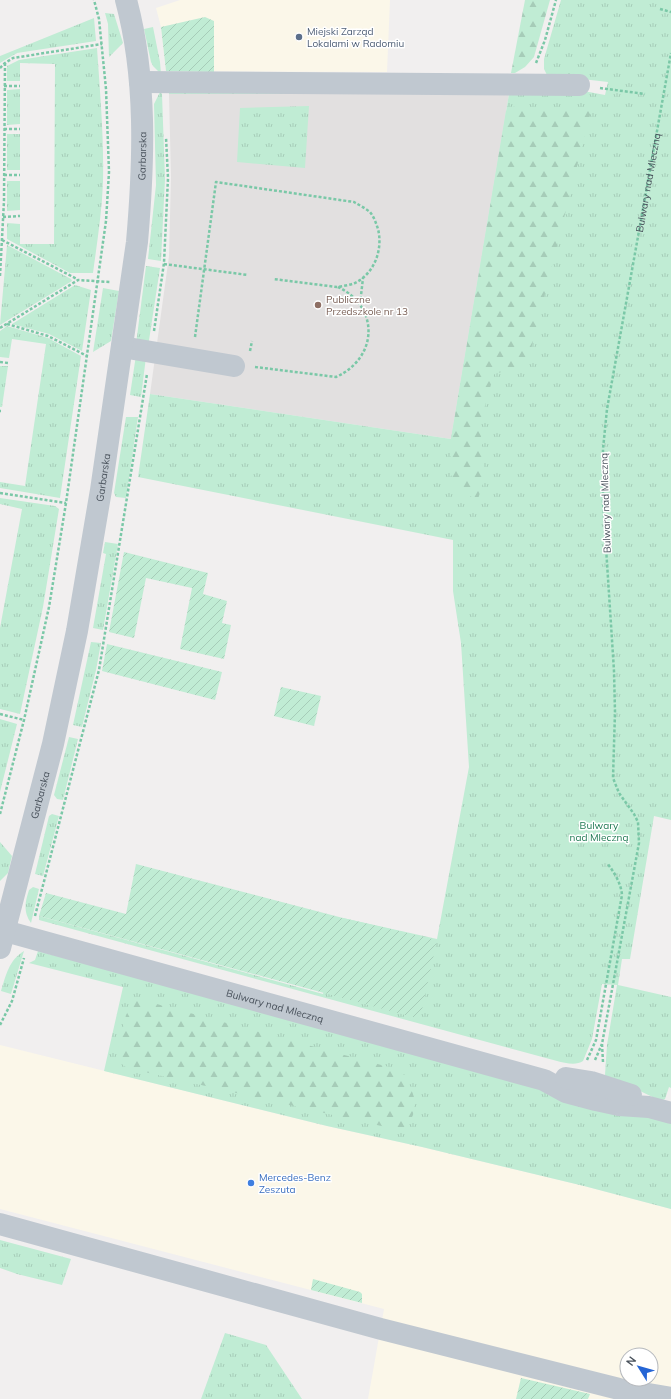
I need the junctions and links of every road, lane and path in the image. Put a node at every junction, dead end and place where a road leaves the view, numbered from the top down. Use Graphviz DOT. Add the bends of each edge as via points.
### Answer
graph roads {
  1 [pos="94,0"];
  2 [pos="126,0"];
  3 [pos="556,0"];
  4 [pos="660,9"];
  5 [pos="671,12"];
  6 [pos="102,44"];
  7 [pos="671,53"];
  8 [pos="5,63"];
  9 [pos="0,68"];
  10 [pos="140,82"];
  11 [pos="528,84"];
  12 [pos="579,84"];
  13 [pos="4,86"];
  14 [pos="20,86"];
  15 [pos="645,94"];
  16 [pos="4,129"];
  17 [pos="20,129"];
  18 [pos="4,175"];
  19 [pos="20,175"];
  20 [pos="0,199"];
  21 [pos="4,201"];
  22 [pos="20,216"];
  23 [pos="3,217"];
  24 [pos="2,240"];
  25 [pos="164,264"];
  26 [pos="204,270"];
  27 [pos="248,275"];
  28 [pos="0,276"];
  29 [pos="363,277"];
  30 [pos="273,279"];
  31 [pos="78,280"];
  32 [pos="92,281"];
  33 [pos="337,287"];
  34 [pos="360,305"];
  35 [pos="7,324"];
  36 [pos="0,328"];
  37 [pos="252,341"];
  38 [pos="194,342"];
  39 [pos="122,347"];
  40 [pos="87,356"];
  41 [pos="0,362"];
  42 [pos="244,362"];
  43 [pos="8,363"];
  44 [pos="0,493"];
  45 [pos="66,503"];
  46 [pos="0,714"];
  47 [pos="24,720"];
  48 [pos="0,814"];
  49 [pos="607,863"];
  50 [pos="7,897"];
  51 [pos="2,940"];
  52 [pos="602,1044"];
  53 [pos="587,1063"];
  54 [pos="671,1113"];
  55 [pos="0,1224"];
  56 [pos="671,1398"];
  1 -- 6 [label="path"];
  2 -- 10 [label="street, Garbarska" via="134,28"];
  3 -- 11 [label="path" via="545,40"];
  4 -- 5 [label="path"];
  6 -- 8 [label="path" via="13,58"];
  6 -- 40 [label="path" via="108,172 106,221"];
  7 -- 52 [label="path, Bulwary nad Mleczną" via="607,410 603,449 603,501 615,692 613,778 638,822 639,843"];
  8 -- 9 [label="path"];
  8 -- 13 [label="path"];
  10 -- 11 [label="street"];
  10 -- 39 [label="street, Garbarska" via="141,201"];
  11 -- 12 [label="street"];
  12 -- 15 [label="path"];
  13 -- 14 [label="path"];
  13 -- 16 [label="path"];
  16 -- 17 [label="path"];
  16 -- 18 [label="path"];
  18 -- 19 [label="path"];
  18 -- 21 [label="path"];
  20 -- 21 [label="path"];
  21 -- 23 [label="path"];
  22 -- 23 [label="path"];
  23 -- 24 [label="path"];
  24 -- 28 [label="path"];
  24 -- 31 [label="path"];
  25 -- 26 [label="path"];
  26 -- 27 [label="path"];
  26 -- 29 [label="path" via="216,182 354,202 363,207 376,221 380,246 374,264"];
  26 -- 38 [label="path"];
  29 -- 33 [label="path" via="356,282"];
  29 -- 34 [label="path"];
  30 -- 33 [label="path"];
  31 -- 32 [label="path"];
  31 -- 35 [label="path"];
  33 -- 34 [label="path" via="353,296"];
  34 -- 42 [label="path" via="369,325 369,336 360,359 345,373 328,377"];
  35 -- 36 [label="path"];
  35 -- 40 [label="path" via="48,336"];
  37 -- 42 [label="path"];
  39 -- 42 [label="street"];
  39 -- 50 [label="street, Garbarska" via="101,490 65,690 53,744"];
  40 -- 45 [label="path"];
  41 -- 43 [label="path"];
  44 -- 45 [label="path"];
  45 -- 47 [label="path" via="48,607"];
  46 -- 47 [label="path"];
  47 -- 48 [label="path"];
  49 -- 53 [label="path" via="614,873 622,895 596,1040"];
  50 -- 51 [label="street, Garbarska"];
  51 -- 54 [label="street, Bulwary nad Mleczną" via="544,1080 566,1092 596,1100 649,1107"];
  55 -- 56 [label="street" via="388,1331 619,1389"];
}
